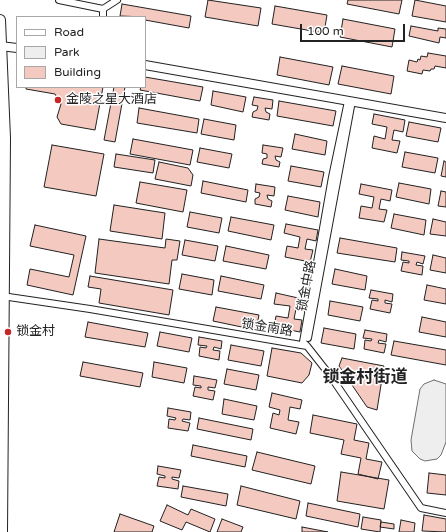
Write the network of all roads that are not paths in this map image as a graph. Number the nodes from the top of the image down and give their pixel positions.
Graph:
1 (59, 0) edge
2 (117, 0) edge
3 (103, 9) junction
4 (103, 16) edge
5 (0, 20) edge
6 (1, 46) edge
7 (16, 48) edge
8 (146, 65) edge
9 (350, 101) junction
10 (446, 118) edge
11 (2, 296) edge
12 (307, 346) junction
13 (446, 513) edge
14 (2, 532) edge

1 - 3 street
2 - 3 street
3 - 4 street
5 - 6 main road
6 - 7 street
6 - 11 main road
8 - 9 street
9 - 10 street
9 - 12 street, 锁金中路
11 - 12 street, 锁金南路
11 - 14 main road
12 - 13 street, 锁金南路

